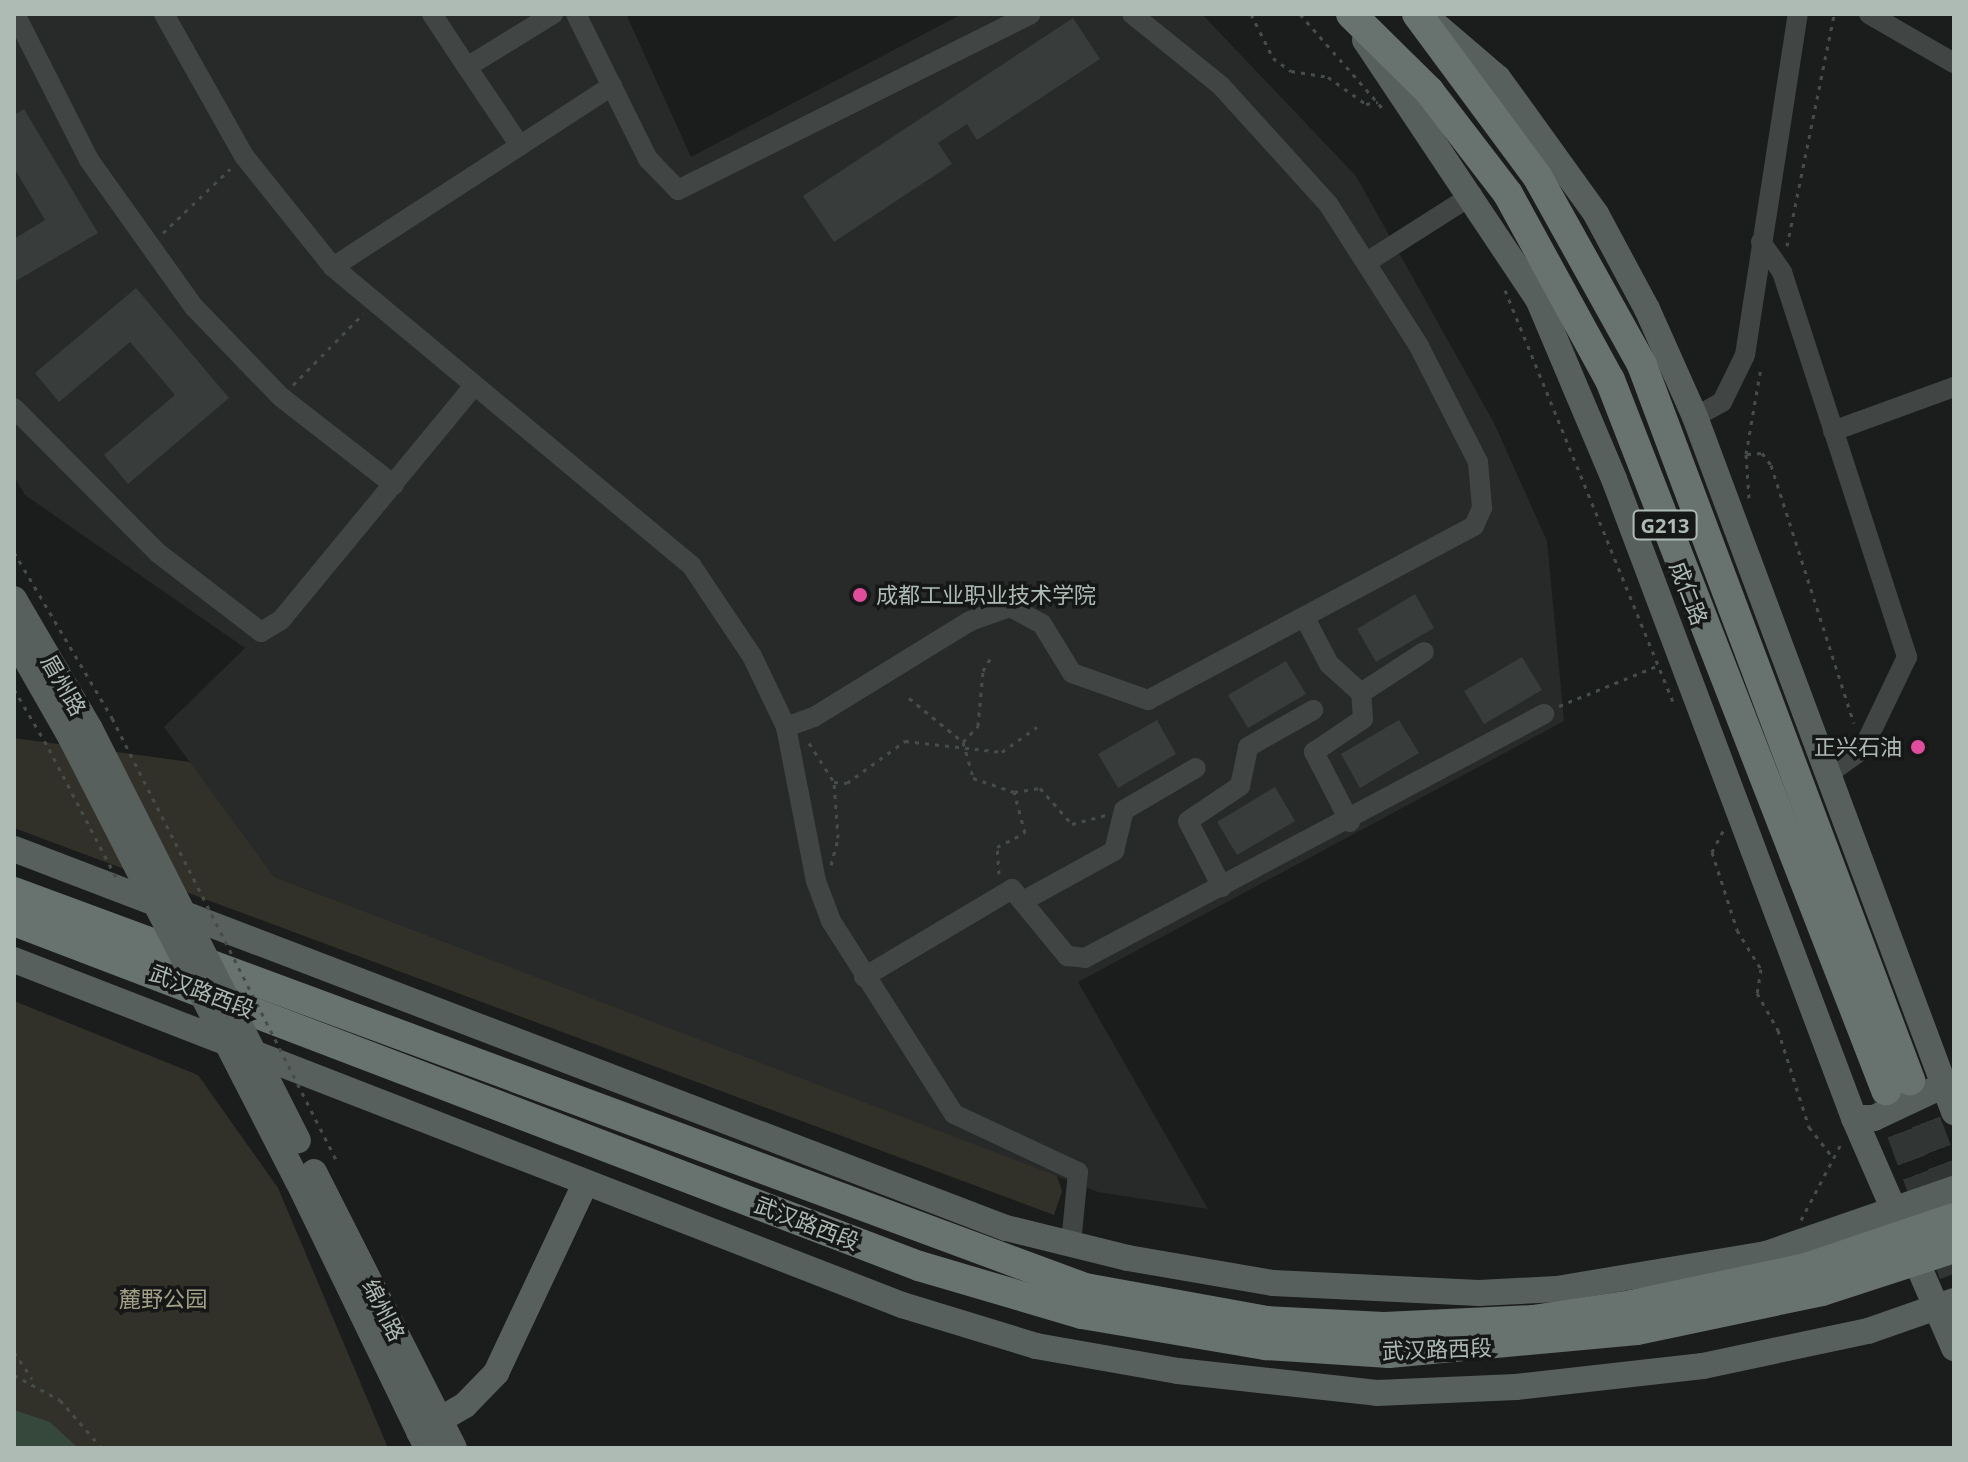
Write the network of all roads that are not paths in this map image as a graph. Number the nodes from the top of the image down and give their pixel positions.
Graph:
1 (15, 14) edge
2 (164, 14) edge
3 (432, 14) edge
4 (553, 14) edge
5 (576, 14) edge
6 (1031, 14) edge
7 (1132, 14) edge
8 (1349, 14) edge
9 (1417, 14) edge
10 (1424, 14) edge
11 (1798, 14) edge
12 (1869, 14) edge
13 (1954, 63) edge
14 (467, 67) junction
15 (612, 86) junction
16 (520, 146) junction
17 (1472, 195) junction
18 (1761, 242) junction
19 (1367, 262) junction
20 (333, 267) junction
21 (474, 386) junction
22 (1954, 387) edge
23 (14, 408) edge
24 (1695, 417) junction
25 (1833, 431) junction
26 (394, 485) junction
27 (14, 599) edge
28 (1306, 620) junction
29 (14, 638) edge
30 (1424, 652) dead end
31 (1361, 693) junction
32 (1313, 710) dead end
33 (1544, 714) road end
34 (786, 727) junction
35 (81, 734) junction
36 (1196, 768) dead end
37 (1827, 775) junction
38 (1350, 822) junction
39 (14, 849) edge
40 (1222, 887) junction
41 (14, 892) edge
42 (1025, 900) junction
43 (14, 921) edge
44 (14, 960) edge
45 (864, 977) junction
46 (1944, 1085) junction
47 (1954, 1112) edge
48 (1845, 1123) junction
49 (584, 1186) junction
50 (1954, 1189) edge
51 (1895, 1212) junction
52 (1954, 1218) edge
53 (1071, 1244) junction
54 (1954, 1248) edge
55 (1944, 1306) edge
56 (1634, 1318) junction
57 (1954, 1348) edge
58 (429, 1433) edge
59 (454, 1448) edge

1 - 26 street
2 - 20 street
3 - 14 street
4 - 14 street
5 - 15 street
6 - 15 street
7 - 19 street
8 - 9 highway, 成仁路 / G213
8 - 17 main road
10 - 24 main road
11 - 18 street
12 - 13 street
14 - 16 street
15 - 16 street
16 - 20 street
17 - 19 street
17 - 48 main road
18 - 24 street
18 - 25 street
19 - 28 street
20 - 21 street
21 - 26 street
21 - 34 street
22 - 25 street
23 - 26 street
24 - 37 main road
25 - 37 street
27 - 35 main road, 眉州路
28 - 31 street
28 - 34 street
29 - 35 main road
30 - 31 street
31 - 38 street
32 - 40 street
33 - 38 street
34 - 45 street
35 - 58 main road, 绵州路, bridge
36 - 42 street
37 - 46 main road
38 - 40 street
39 - 53 main road
40 - 42 street
41 - 56 highway, 武汉路西段
42 - 45 street
43 - 56 highway, 武汉路西段
44 - 49 main road
45 - 53 street
46 - 47 main road
46 - 48 main road
48 - 51 main road
49 - 55 main road
49 - 58 main road
50 - 51 main road
51 - 53 main road
51 - 55 main road
52 - 56 highway, bridge
54 - 56 highway, bridge
55 - 57 main road
58 - 59 main road, 绵州路

